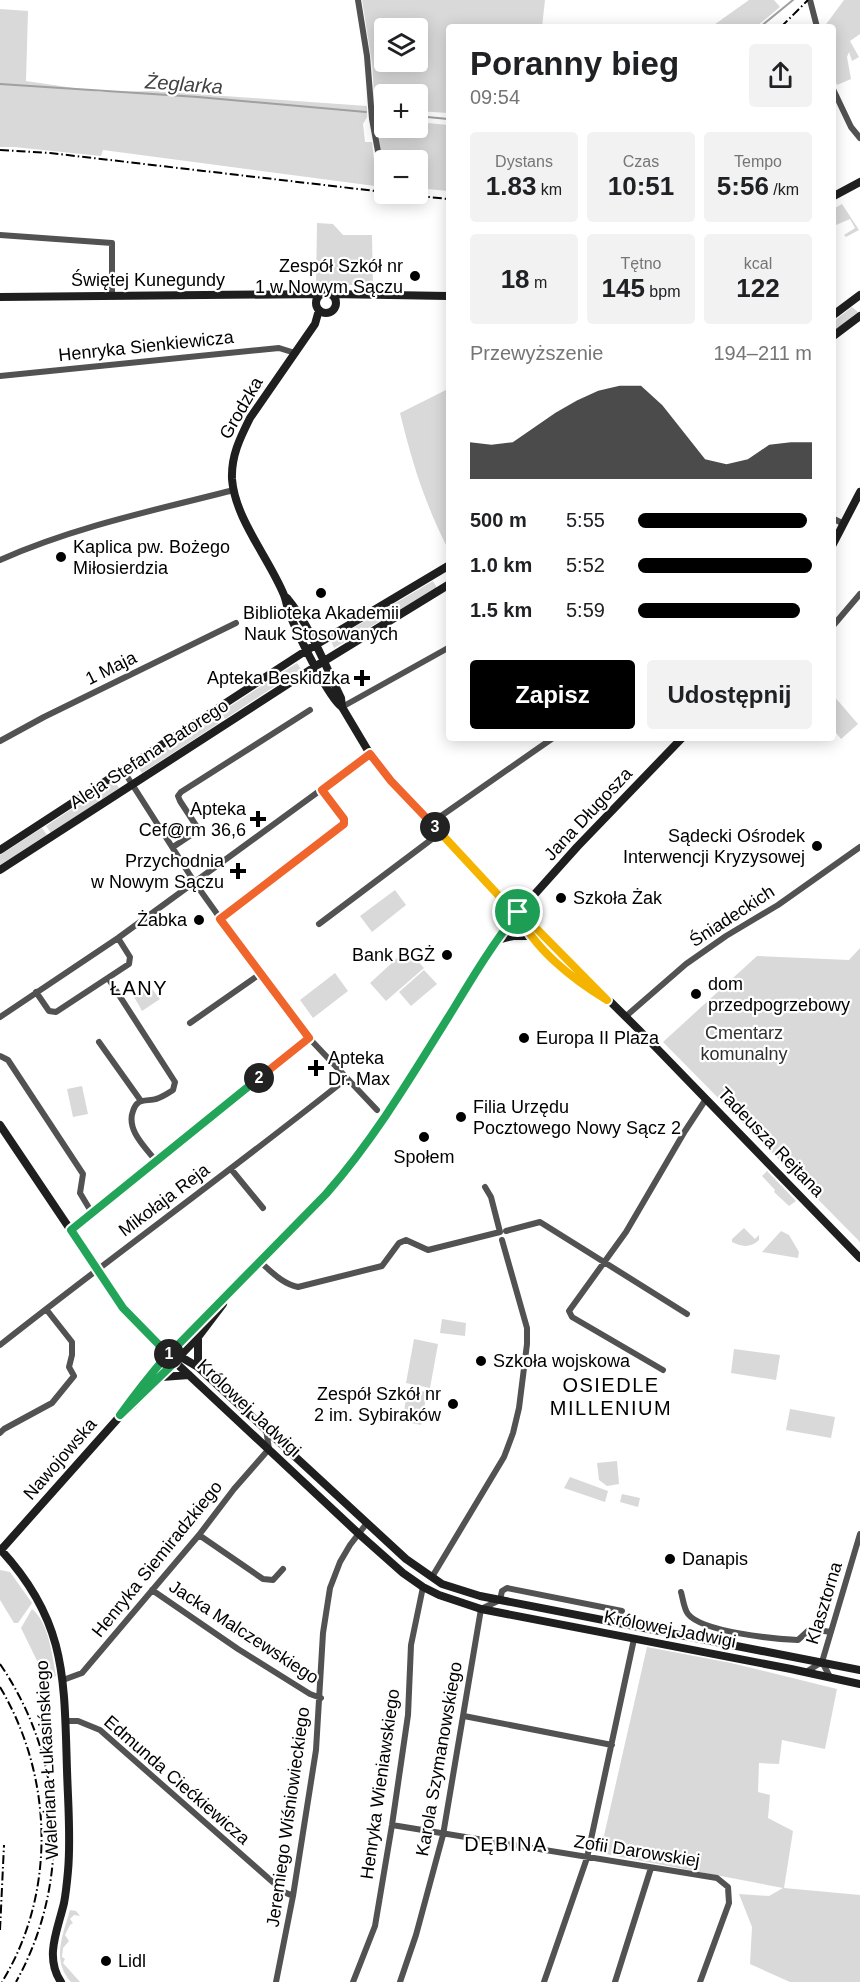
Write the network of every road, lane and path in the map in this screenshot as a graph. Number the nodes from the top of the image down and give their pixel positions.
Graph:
1 (358, 0) edge
2 (810, 0) edge
3 (816, 24) edge
4 (836, 95) edge
5 (860, 138) edge
6 (378, 150) edge
7 (860, 182) edge
8 (836, 195) edge
9 (0, 235) edge
10 (327, 294) junction
11 (296, 295) junction
12 (860, 295) edge
13 (112, 296) junction
14 (446, 296) edge
15 (0, 297) edge
16 (318, 307) junction
17 (329, 313) junction
18 (836, 313) edge
19 (860, 316) edge
20 (836, 334) edge
21 (304, 341) junction
22 (295, 353) junction
23 (0, 376) edge
24 (234, 490) junction
25 (860, 492) edge
26 (836, 520) edge
27 (844, 524) junction
28 (836, 539) edge
29 (0, 560) edge
30 (446, 567) edge
31 (446, 586) edge
32 (860, 594) edge
33 (285, 596) junction
34 (836, 622) edge
35 (236, 623) dead end
36 (315, 645) junction
37 (446, 649) edge
38 (307, 650) junction
39 (319, 663) junction
40 (342, 707) junction
41 (310, 710) dead end
42 (0, 741) edge
43 (549, 741) edge
44 (679, 741) edge
45 (370, 754) junction
46 (123, 770) junction
47 (133, 784) junction
48 (322, 790) junction
49 (431, 823) junction
50 (440, 833) junction
51 (860, 847) edge
52 (173, 848) junction
53 (0, 850) edge
54 (0, 870) edge
55 (195, 883) junction
56 (518, 912) junction
57 (220, 919) junction
58 (319, 924) dead end
59 (531, 936) junction
60 (118, 938) junction
61 (496, 940) junction
62 (260, 974) junction
63 (108, 978) junction
64 (36, 992) junction
65 (607, 1000) junction
66 (0, 1017) edge
67 (625, 1017) junction
68 (190, 1023) dead end
69 (309, 1038) junction
70 (99, 1042) dead end
71 (0, 1056) edge
72 (346, 1079) junction
73 (706, 1099) junction
74 (141, 1101) junction
75 (377, 1110) dead end
76 (0, 1125) edge
77 (156, 1161) junction
78 (231, 1169) junction
79 (485, 1187) dead end
80 (262, 1208) dead end
81 (92, 1213) junction
82 (71, 1230) junction
83 (506, 1231) dead end
84 (502, 1239) dead end
85 (860, 1258) edge
86 (259, 1261) junction
87 (605, 1262) junction
88 (96, 1269) junction
89 (232, 1291) junction
90 (46, 1309) junction
91 (687, 1314) dead end
92 (198, 1337) junction
93 (0, 1345) edge
94 (168, 1354) junction
95 (178, 1359) junction
96 (198, 1367) junction
97 (663, 1370) dead end
98 (189, 1375) junction
99 (161, 1377) junction
100 (120, 1415) junction
101 (266, 1429) junction
102 (0, 1434) edge
103 (269, 1449) junction
104 (295, 1456) junction
105 (367, 1523) junction
106 (359, 1534) junction
107 (860, 1534) edge
108 (200, 1535) junction
109 (0, 1550) edge
110 (283, 1569) dead end
111 (432, 1577) junction
112 (423, 1587) junction
113 (152, 1590) junction
114 (681, 1592) dead end
115 (500, 1600) junction
116 (481, 1609) junction
117 (622, 1611) dead end
118 (505, 1614) junction
119 (831, 1632) junction
120 (634, 1639) junction
121 (822, 1662) junction
122 (860, 1670) edge
123 (806, 1672) junction
124 (830, 1677) junction
125 (63, 1680) junction
126 (860, 1684) edge
127 (321, 1698) junction
128 (464, 1716) junction
129 (65, 1721) junction
130 (612, 1745) junction
131 (392, 1825) junction
132 (443, 1834) junction
133 (587, 1858) junction
134 (651, 1868) junction
135 (293, 1896) junction
136 (279, 1981) edge
137 (61, 1982) edge
138 (353, 1982) edge
139 (400, 1982) edge
140 (544, 1982) edge
141 (615, 1982) edge
142 (700, 1982) edge

1 - 6 street
2 - 3 street
4 - 5 street
7 - 8 street
9 - 13 street
10 - 11 street, Świętej Kunegundy
10 - 14 street, Świętej Kunegundy
10 - 16 street
10 - 17 street
11 - 13 street, Świętej Kunegundy
11 - 16 street, Świętej Kunegundy
12 - 18 street
13 - 15 street, Świętej Kunegundy
16 - 17 street
16 - 21 street, Grodzka
17 - 21 street, Grodzka
19 - 20 street
21 - 22 street, Grodzka
22 - 23 street, Henryka Sienkiewicza
22 - 24 street, Grodzka
24 - 29 street
24 - 33 street, Grodzka
25 - 27 street
26 - 27 street
27 - 28 street
30 - 36 street, Aleja Stefana Batorego
31 - 39 street, Aleja Stefana Batorego
32 - 34 street
33 - 36 street, Grodzka
33 - 38 street, Grodzka
35 - 42 street, 1 Maja
36 - 38 street, Aleja Stefana Batorego
36 - 39 street, Grodzka
37 - 40 street
38 - 39 street, Grodzka
38 - 46 street, Aleja Stefana Batorego
39 - 40 street, Grodzka
39 - 47 street, Aleja Stefana Batorego
40 - 45 street, Grodzka
41 - 52 street
43 - 49 street
44 - 56 street, Jana Długosza
45 - 48 street
45 - 49 street, Grodzka
46 - 47 street
46 - 53 street, Aleja Stefana Batorego
47 - 52 street
47 - 54 street, Aleja Stefana Batorego
48 - 55 street
48 - 57 street
49 - 50 street, Grodzka
50 - 56 street, Grodzka
50 - 58 street
51 - 67 street, Śniadeckich
52 - 55 street
55 - 57 street
55 - 60 street
56 - 59 street, Tadeusza Rejtana
56 - 61 street, Nawojowska
56 - 65 street, Tadeusza Rejtana
57 - 62 street
59 - 61 street
59 - 65 street, Tadeusza Rejtana
60 - 63 street
60 - 64 street
61 - 86 street, Nawojowska
62 - 68 street
62 - 69 street
63 - 64 street
63 - 74 street
64 - 66 street
65 - 67 street, Tadeusza Rejtana
67 - 73 street, Tadeusza Rejtana
69 - 72 street
69 - 77 street
70 - 74 street
71 - 81 street
72 - 75 street
72 - 78 street, Mikołaja Reja
73 - 85 street, Tadeusza Rejtana
73 - 87 street
74 - 77 street
76 - 82 street, Królowej Jadwigi
77 - 81 street
78 - 80 street
78 - 88 street, Mikołaja Reja
79 - 86 street
81 - 82 street
82 - 88 street, Królowej Jadwigi
83 - 87 street
84 - 111 street
86 - 89 street, Nawojowska
87 - 91 street
87 - 97 street
88 - 90 street, Mikołaja Reja
88 - 94 street, Królowej Jadwigi
89 - 92 street, Nawojowska
89 - 94 street, Nawojowska
90 - 93 street, Mikołaja Reja
90 - 102 street
92 - 95 street, Nawojowska
92 - 96 street
94 - 95 street, Królowej Jadwigi
94 - 100 street, Nawojowska
95 - 96 street, Królowej Jadwigi
95 - 98 street, Królowej Jadwigi
95 - 99 street, Nawojowska
96 - 101 street, Królowej Jadwigi
98 - 99 street
98 - 103 street, Królowej Jadwigi
99 - 100 street, Nawojowska
100 - 109 street, Nawojowska
101 - 103 street
101 - 104 street, Królowej Jadwigi
103 - 104 street
103 - 106 street, Królowej Jadwigi
103 - 108 street, Henryka Siemiradzkiego
104 - 105 street, Królowej Jadwigi
105 - 106 street, Jeremiego Wiśniowieckiego
105 - 111 street, Królowej Jadwigi
106 - 112 street, Królowej Jadwigi
106 - 127 street, Jeremiego Wiśniowieckiego
107 - 119 street, Klasztorna
108 - 110 street
108 - 113 street, Henryka Siemiradzkiego
109 - 125 street, Waleriana Łukasińskiego
111 - 115 street, Królowej Jadwigi
112 - 116 street, Królowej Jadwigi
112 - 131 street, Henryka Wieniawskiego
113 - 125 street, Henryka Siemiradzkiego
113 - 127 street, Jacka Malczewskiego
114 - 119 street
115 - 116 street
115 - 117 street
115 - 118 street
115 - 121 street, Królowej Jadwigi
116 - 118 street, Królowej Jadwigi
116 - 128 street, Karola Szymanowskiego
118 - 120 street, Królowej Jadwigi
119 - 121 street, Klasztorna
120 - 123 street, Królowej Jadwigi
120 - 130 street
121 - 122 street, Królowej Jadwigi
121 - 123 street, Klasztorna
121 - 124 street
123 - 124 street, Królowej Jadwigi
124 - 126 street, Królowej Jadwigi
125 - 129 street, Waleriana Łukasińskiego
127 - 135 street, Jeremiego Wiśniowieckiego
128 - 130 street
128 - 132 street, Karola Szymanowskiego
129 - 135 street, Edmunda Ciećkiewicza
129 - 137 street, Waleriana Łukasińskiego
130 - 133 street
131 - 132 street, Zofii Darowskiej
131 - 138 street, Henryka Wieniawskiego
132 - 133 street, Zofii Darowskiej
132 - 139 street, Karola Szymanowskiego
133 - 134 street, Zofii Darowskiej
133 - 140 street
134 - 141 street
134 - 142 street, Zofii Darowskiej
135 - 136 street, Jeremiego Wiśniowieckiego

